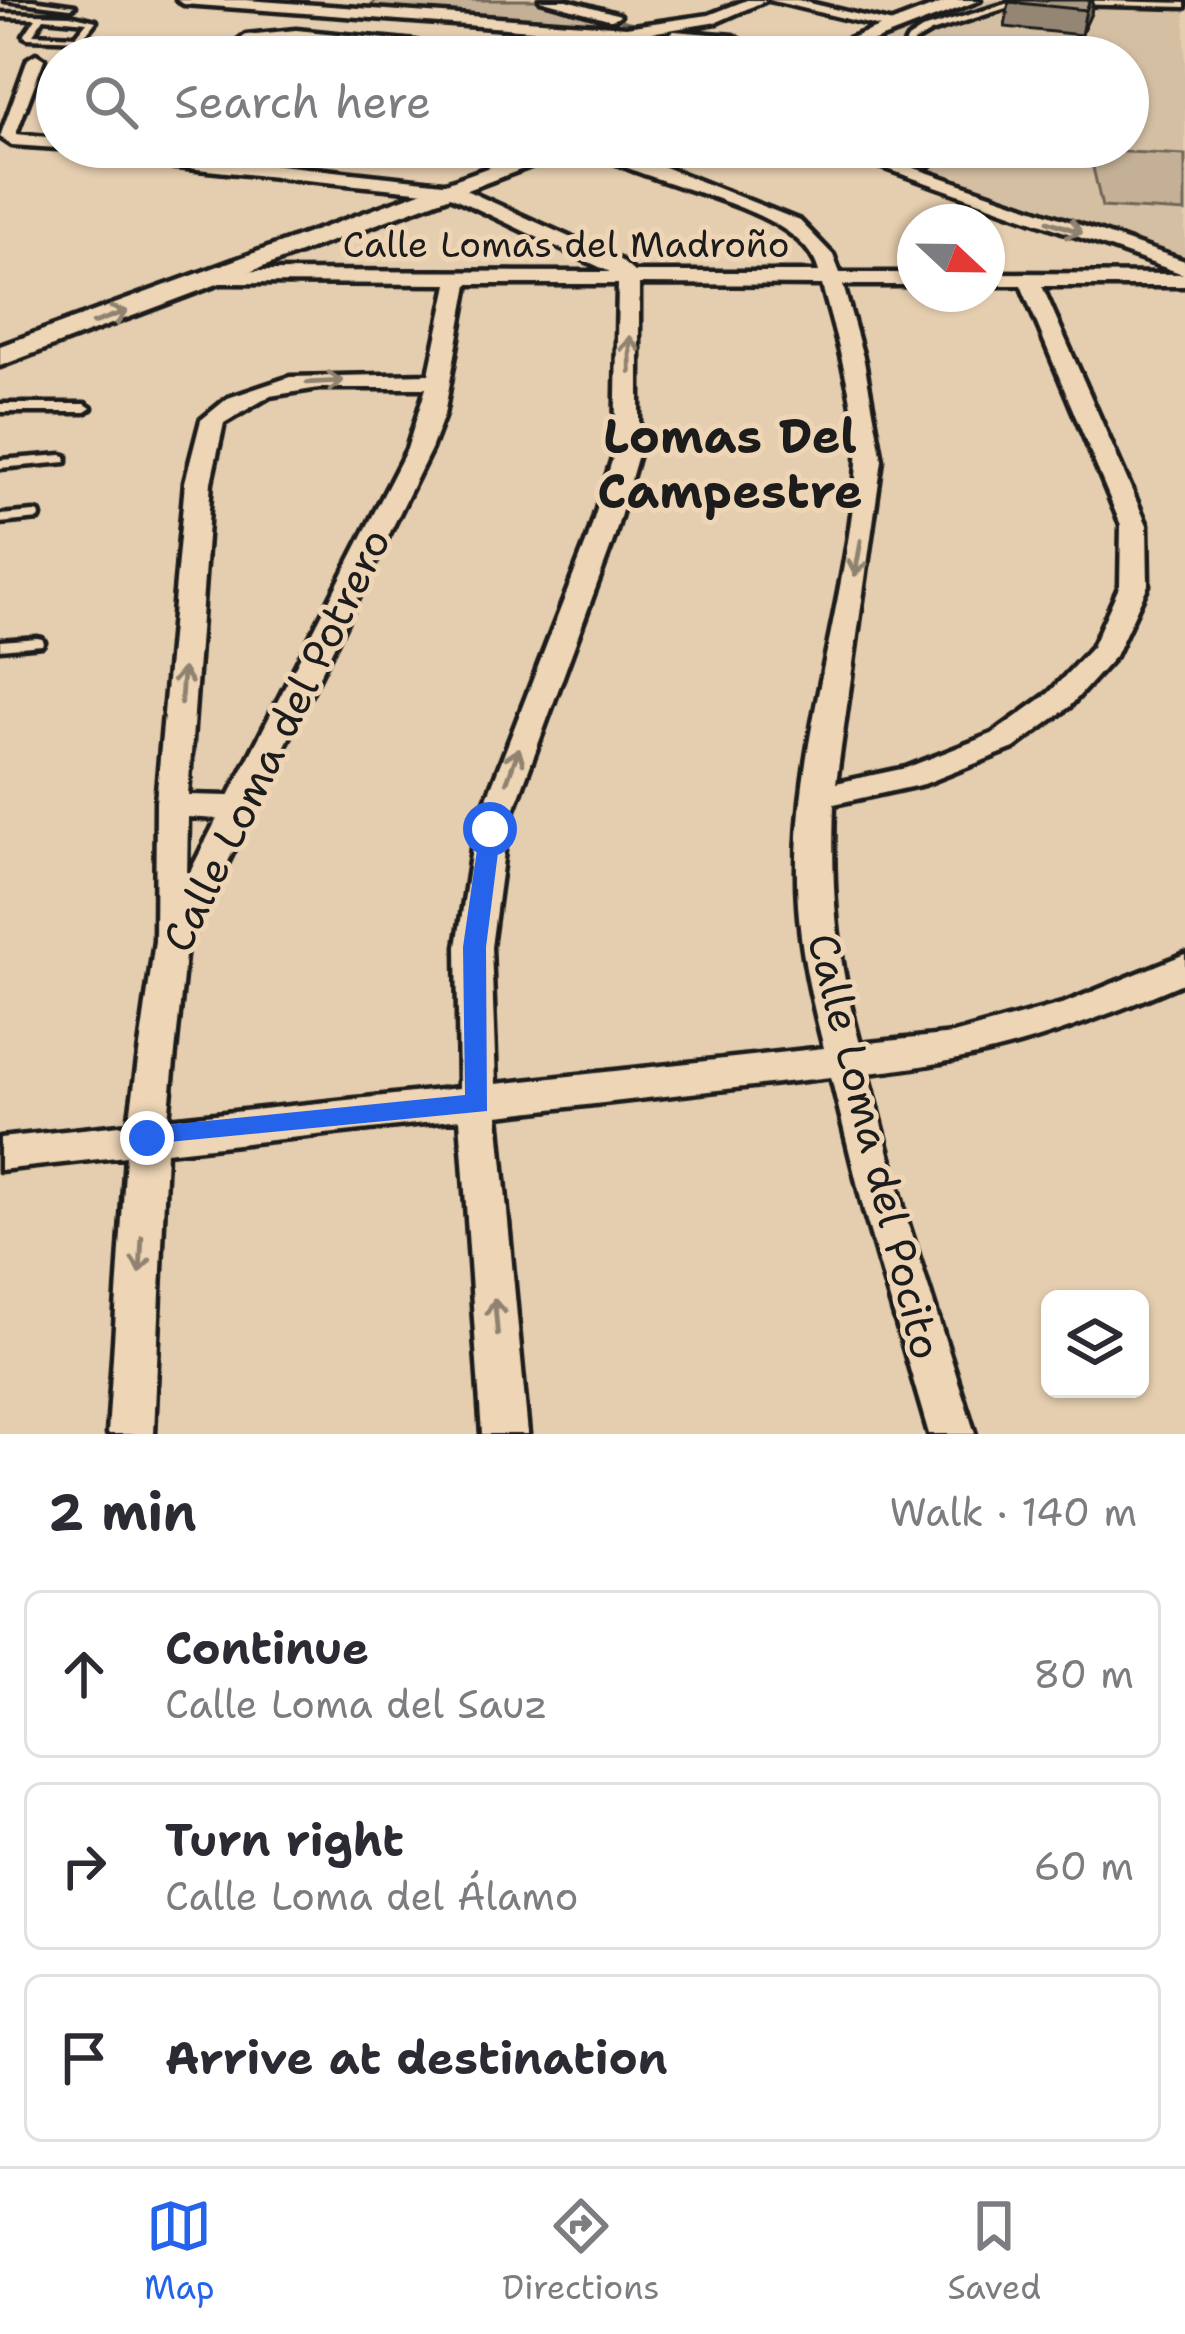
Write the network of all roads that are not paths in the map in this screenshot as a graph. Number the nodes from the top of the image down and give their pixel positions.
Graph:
1 (9, 0) edge
2 (184, 0) edge
3 (547, 0) edge
4 (760, 0) edge
5 (776, 0) edge
6 (970, 0) edge
7 (223, 1) edge
8 (1036, 1) edge
9 (31, 2) edge
10 (1057, 2) edge
11 (353, 5) edge
12 (1185, 5) edge
13 (70, 6) dead end
14 (0, 15) edge
15 (22, 16) junction
16 (41, 17) junction
17 (664, 26) junction
18 (897, 26) junction
19 (626, 32) junction
20 (36, 36) edge
21 (80, 36) edge
22 (674, 36) edge
23 (870, 36) edge
24 (919, 36) edge
25 (36, 65) edge
26 (36, 142) edge
27 (269, 168) edge
28 (312, 168) edge
29 (511, 168) edge
30 (650, 168) edge
31 (896, 168) edge
32 (307, 173) junction
33 (452, 190) junction
34 (1185, 268) edge
35 (460, 274) junction
36 (217, 277) junction
37 (629, 278) junction
38 (831, 278) junction
39 (897, 279) edge
40 (1005, 279) edge
41 (1028, 279) junction
42 (1185, 280) edge
43 (0, 357) edge
44 (435, 381) junction
45 (0, 407) edge
46 (85, 408) dead end
47 (62, 459) dead end
48 (0, 464) edge
49 (34, 516) dead end
50 (0, 519) edge
51 (37, 642) dead end
52 (0, 645) edge
53 (818, 796) junction
54 (172, 802) junction
55 (236, 806) junction
56 (169, 947) junction
57 (1185, 967) edge
58 (845, 1062) junction
59 (478, 1104) junction
60 (147, 1138) junction
61 (0, 1154) edge
62 (131, 1434) edge
63 (506, 1434) edge
64 (952, 1434) edge

1 - 9 lane
2 - 7 street
3 - 17 street
4 - 17 street
5 - 18 street
6 - 18 street
7 - 11 street
8 - 24 lane
9 - 13 lane
9 - 15 lane
10 - 12 lane
11 - 19 street
14 - 15 lane
15 - 16 lane
16 - 20 lane
16 - 21 lane
17 - 19 street
18 - 23 street
19 - 22 street
25 - 26 street
27 - 32 street
28 - 32 street
29 - 33 street
30 - 38 street, Calle Loma del Pocito
31 -> 34 street
32 - 33 street
33 - 36 street
33 - 37 street
35 - 36 street, Calle Lomas del Madroño
35 - 37 street, Calle Lomas del Madroño
35 - 44 street, Calle Loma del Potrero
43 -> 36 street
37 - 38 street, Calle Lomas del Madroño
59 -> 37 street
38 - 39 street, Calle Lomas del Madroño
38 -> 53 street, Calle Loma del Pocito
40 - 41 street
41 - 42 street
41 - 53 street
54 -> 44 street
44 - 55 street, Calle Loma del Potrero
45 - 46 lane
47 - 48 lane
49 - 50 lane
51 - 52 lane
53 - 58 street, Calle Loma del Pocito
54 - 55 street
54 - 56 street
55 - 56 street, Calle Loma del Potrero
56 - 60 street, Calle Loma del Potrero
57 - 58 street
58 - 59 street
58 - 64 street, Calle Loma del Pocito
59 - 60 street
63 -> 59 street
60 - 61 street
60 -> 62 street, Calle Loma del Potrero

